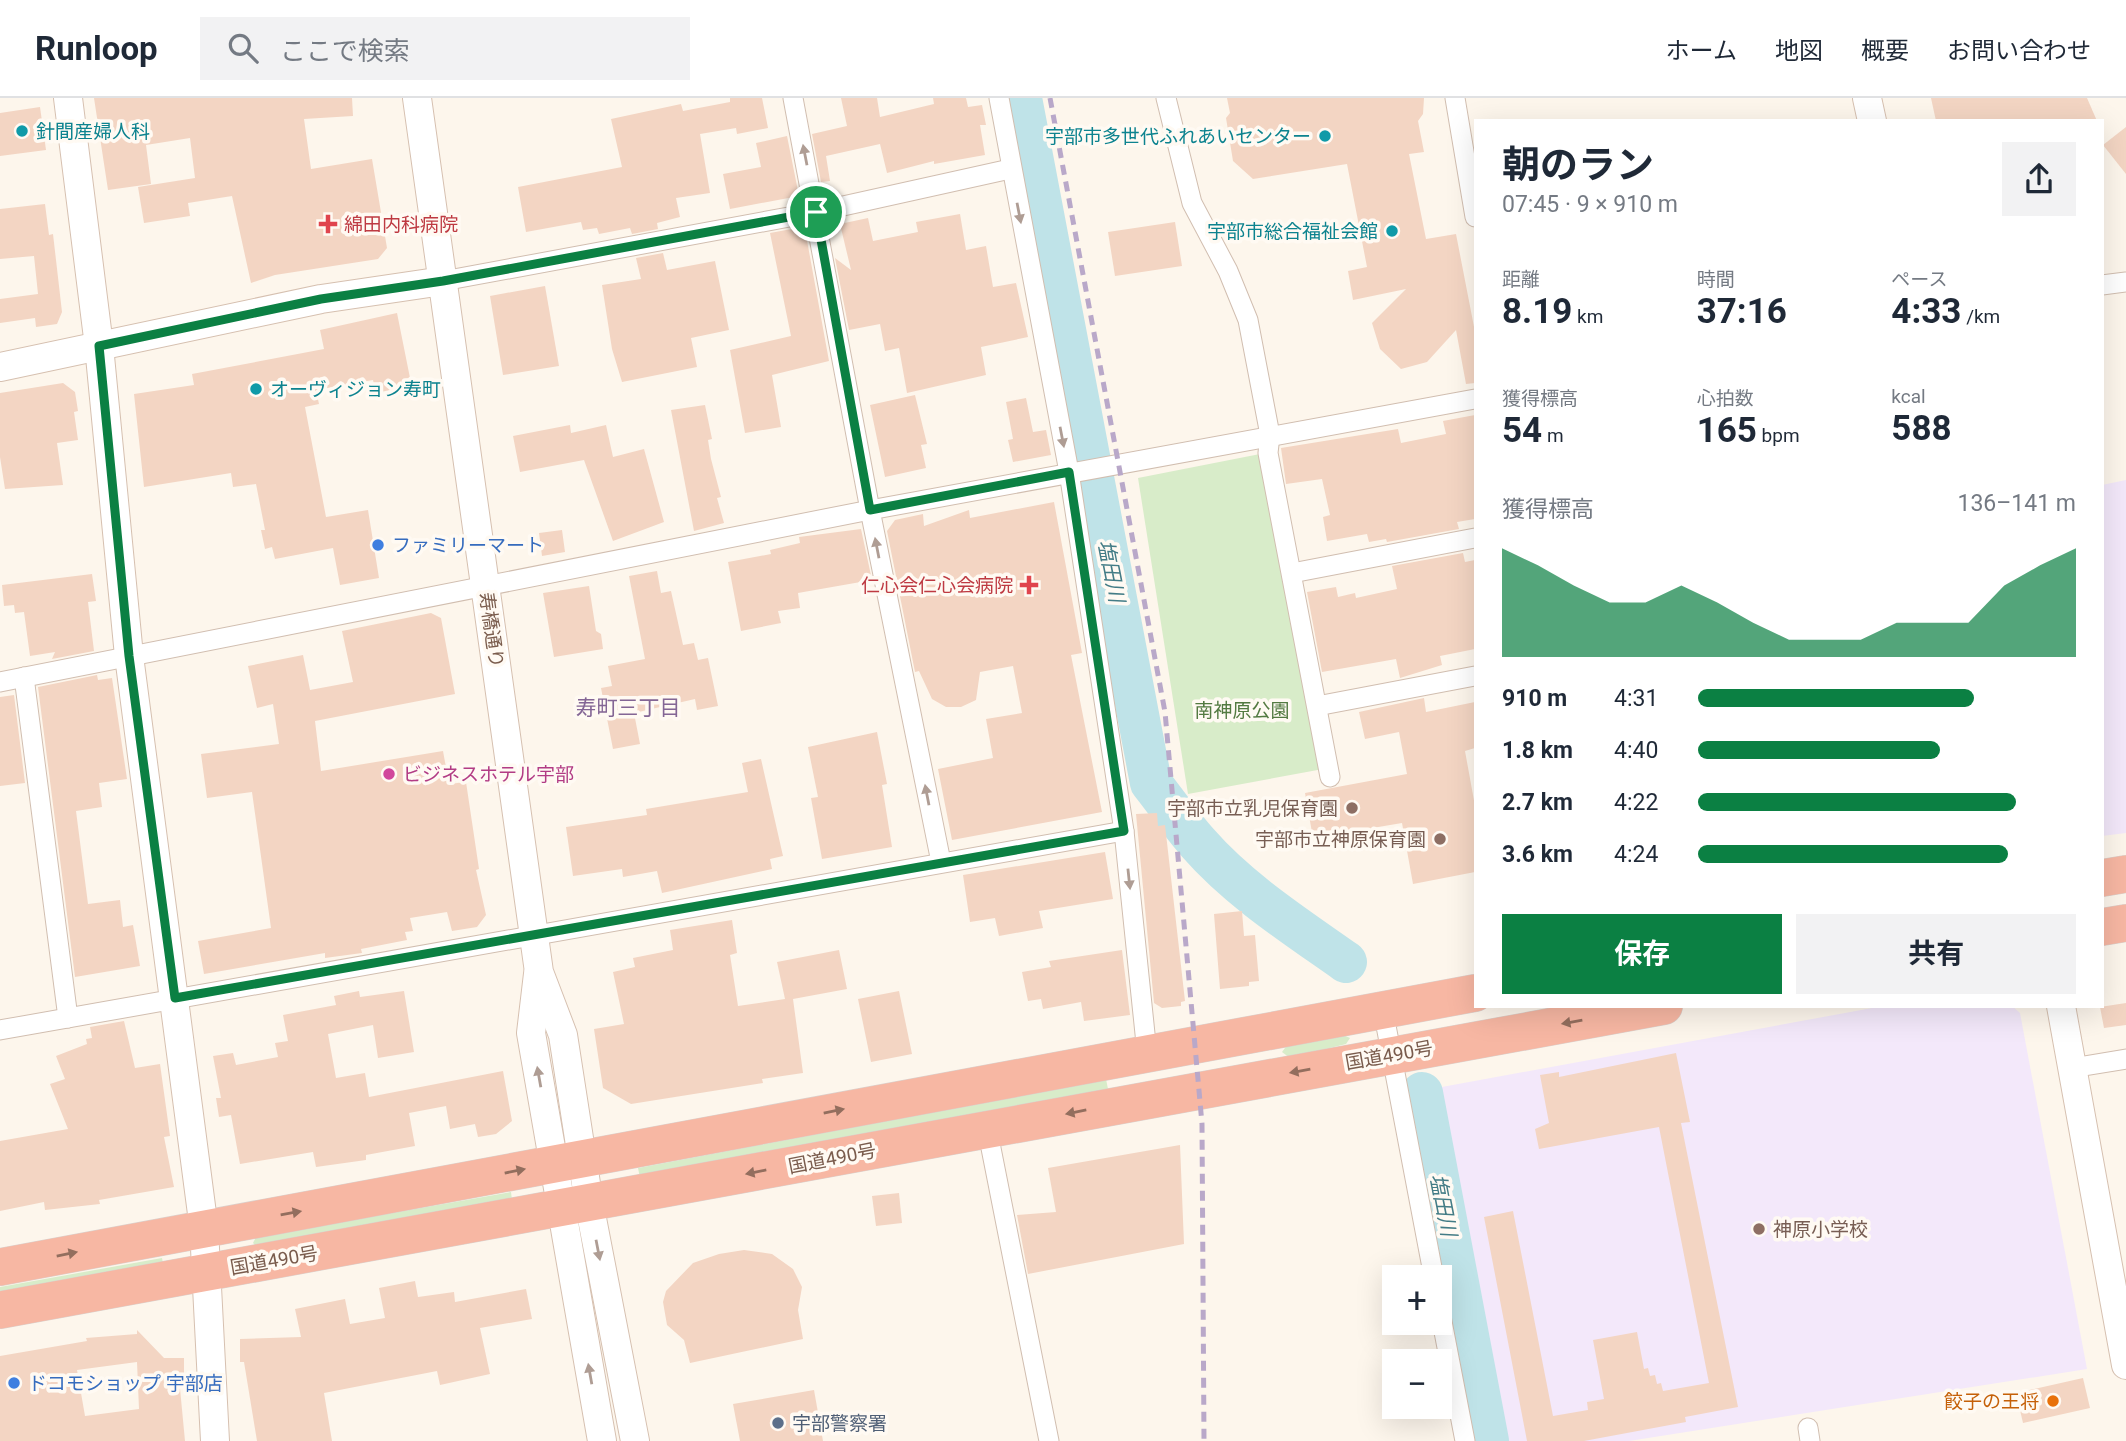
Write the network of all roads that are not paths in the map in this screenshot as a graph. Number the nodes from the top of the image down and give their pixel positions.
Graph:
1 (68, 98) edge
2 (417, 98) edge
3 (793, 98) edge
4 (999, 98) edge
5 (1166, 98) edge
6 (1455, 98) edge
7 (1867, 98) edge
8 (1872, 119) edge
9 (1010, 169) junction
10 (1474, 211) edge
11 (816, 212) junction
12 (443, 281) junction
13 (2126, 282) edge
14 (2104, 285) edge
15 (99, 346) junction
16 (0, 367) edge
17 (1474, 399) edge
18 (1270, 435) junction
19 (1075, 471) junction
20 (870, 510) junction
21 (1474, 538) edge
22 (1292, 573) junction
23 (486, 585) junction
24 (129, 656) junction
25 (1474, 676) edge
26 (1, 677) edge
27 (24, 677) junction
28 (1317, 706) junction
29 (1330, 777) dead end
30 (1124, 831) junction
31 (940, 862) junction
32 (2126, 874) edge
33 (2104, 878) edge
34 (2126, 923) edge
35 (2104, 927) edge
36 (533, 935) junction
37 (1474, 993) edge
38 (175, 998) junction
39 (1653, 1008) edge
40 (2061, 1008) edge
41 (1382, 1010) junction
42 (68, 1018) junction
43 (0, 1030) edge
44 (1147, 1053) junction
45 (1389, 1055) junction
46 (2126, 1059) edge
47 (2072, 1068) junction
48 (987, 1128) junction
49 (568, 1162) junction
50 (575, 1206) junction
51 (204, 1229) junction
52 (1431, 1265) edge
53 (0, 1266) edge
54 (207, 1272) junction
55 (0, 1310) edge
56 (1445, 1335) edge
57 (2123, 1336) edge
58 (2126, 1365) edge
59 (215, 1441) edge
60 (602, 1441) edge
61 (635, 1441) edge
62 (1049, 1441) edge
63 (1465, 1441) edge

1 - 15 street
2 - 12 street, 寿橋通り
11 -> 3 street
4 - 9 street
5 - 18 street
6 - 10 street
7 - 8 street
9 - 11 street
9 -> 19 street
11 - 12 street
11 - 20 street
12 - 15 street
12 - 23 street, 寿橋通り
13 - 14 street
15 - 16 street
15 - 24 street
17 - 18 street
18 - 19 street
18 - 22 street
19 - 20 street
19 - 30 street
20 - 23 street
31 -> 20 street
21 - 22 street
22 - 28 street
23 - 24 street
23 - 36 street, 寿橋通り
24 - 27 street
24 - 38 street
25 - 28 street
26 - 27 street
27 - 42 street
28 - 29 street
30 - 31 street
30 -> 44 street
31 - 36 street
32 - 33 highway
34 - 35 highway
36 - 38 street
36 - 49 street, 寿橋通り
37 - 41 highway
38 - 42 street
38 - 51 street
39 -> 45 highway, 国道490号
40 - 47 street
41 - 44 highway
41 - 45 street
42 - 43 street
49 -> 44 highway
45 -> 48 highway, 国道490号
45 - 52 street
46 - 47 street
47 - 57 street
48 -> 50 highway, 国道490号
48 - 62 street
49 - 50 street, 寿橋通り
51 -> 49 highway
50 - 54 highway, 国道490号
60 -> 50 street
50 -> 61 street
53 -> 51 highway
51 - 54 street
54 - 55 highway, 国道490号
54 - 59 street
56 - 63 street
57 - 58 street

